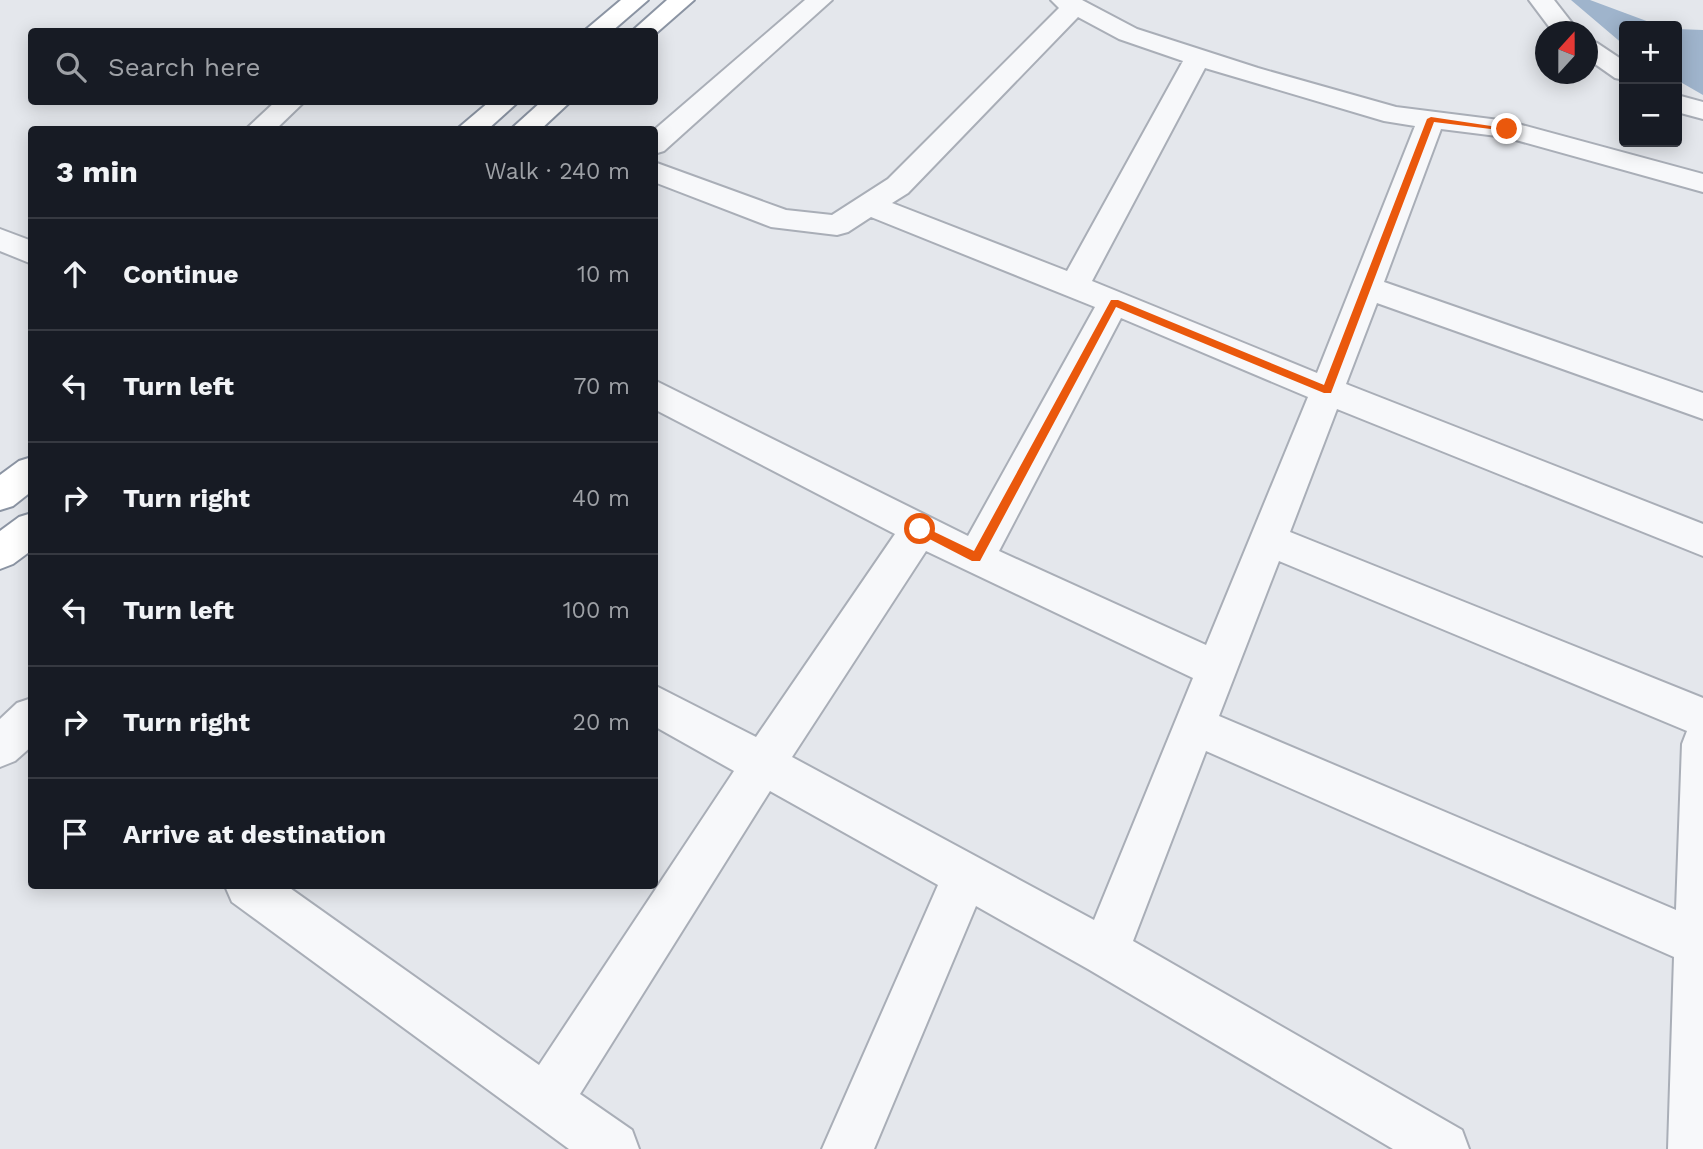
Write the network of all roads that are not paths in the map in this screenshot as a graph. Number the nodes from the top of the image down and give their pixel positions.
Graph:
1 (636, 0) edge
2 (682, 0) edge
3 (820, 0) edge
4 (1541, 0) edge
5 (1069, 3) edge
6 (1558, 21) edge
7 (600, 28) edge
8 (648, 28) edge
9 (1598, 55) edge
10 (1198, 57) junction
11 (1619, 69) edge
12 (288, 105) edge
13 (501, 105) edge
14 (553, 105) edge
15 (1682, 105) edge
16 (1703, 111) edge
17 (1431, 119) junction
18 (263, 126) edge
19 (474, 126) edge
20 (528, 126) edge
21 (658, 142) edge
22 (658, 173) edge
23 (1703, 183) edge
24 (868, 205) junction
25 (0, 239) edge
26 (28, 252) edge
27 (1074, 286) junction
28 (1367, 288) junction
29 (1114, 302) junction
30 (1327, 391) junction
31 (658, 395) edge
32 (1703, 406) edge
33 (28, 474) edge
34 (0, 495) edge
35 (920, 529) junction
36 (28, 531) edge
37 (1269, 540) junction
38 (1703, 540) edge
39 (0, 553) edge
40 (976, 558) junction
41 (1217, 670) junction
42 (658, 706) edge
43 (1703, 718) edge
44 (1195, 726) junction
45 (1703, 744) edge
46 (763, 764) junction
47 (966, 874) junction
48 (252, 889) edge
49 (1698, 943) junction
50 (1105, 951) junction
51 (1700, 995) edge
52 (545, 1100) junction
53 (612, 1149) edge
54 (848, 1149) edge
55 (1443, 1149) edge
56 (1694, 1149) edge

1 - 7 highway
2 - 8 highway
3 - 21 street
4 - 6 street
5 - 10 street
5 - 24 street
9 - 11 street
10 - 17 street
10 - 27 street
12 - 18 street
13 - 19 highway
14 - 20 highway
15 - 16 street
17 - 23 street
17 - 28 street
22 - 24 street
24 - 27 street
25 - 26 street
27 - 29 street
28 - 30 street
28 - 32 street
29 - 30 street
29 - 40 street
30 - 37 street
30 - 38 street
31 - 35 street
33 - 34 highway
35 - 40 street
35 - 46 street
36 - 39 highway
37 - 41 street
37 - 43 street
40 - 41 street
41 - 44 street
42 - 46 street
44 - 49 street
44 - 50 street
45 - 49 street
46 - 47 street
46 - 52 street
47 - 50 street
47 - 54 street
48 - 52 street
49 - 51 street
50 - 55 street
51 - 56 street
52 - 53 street

